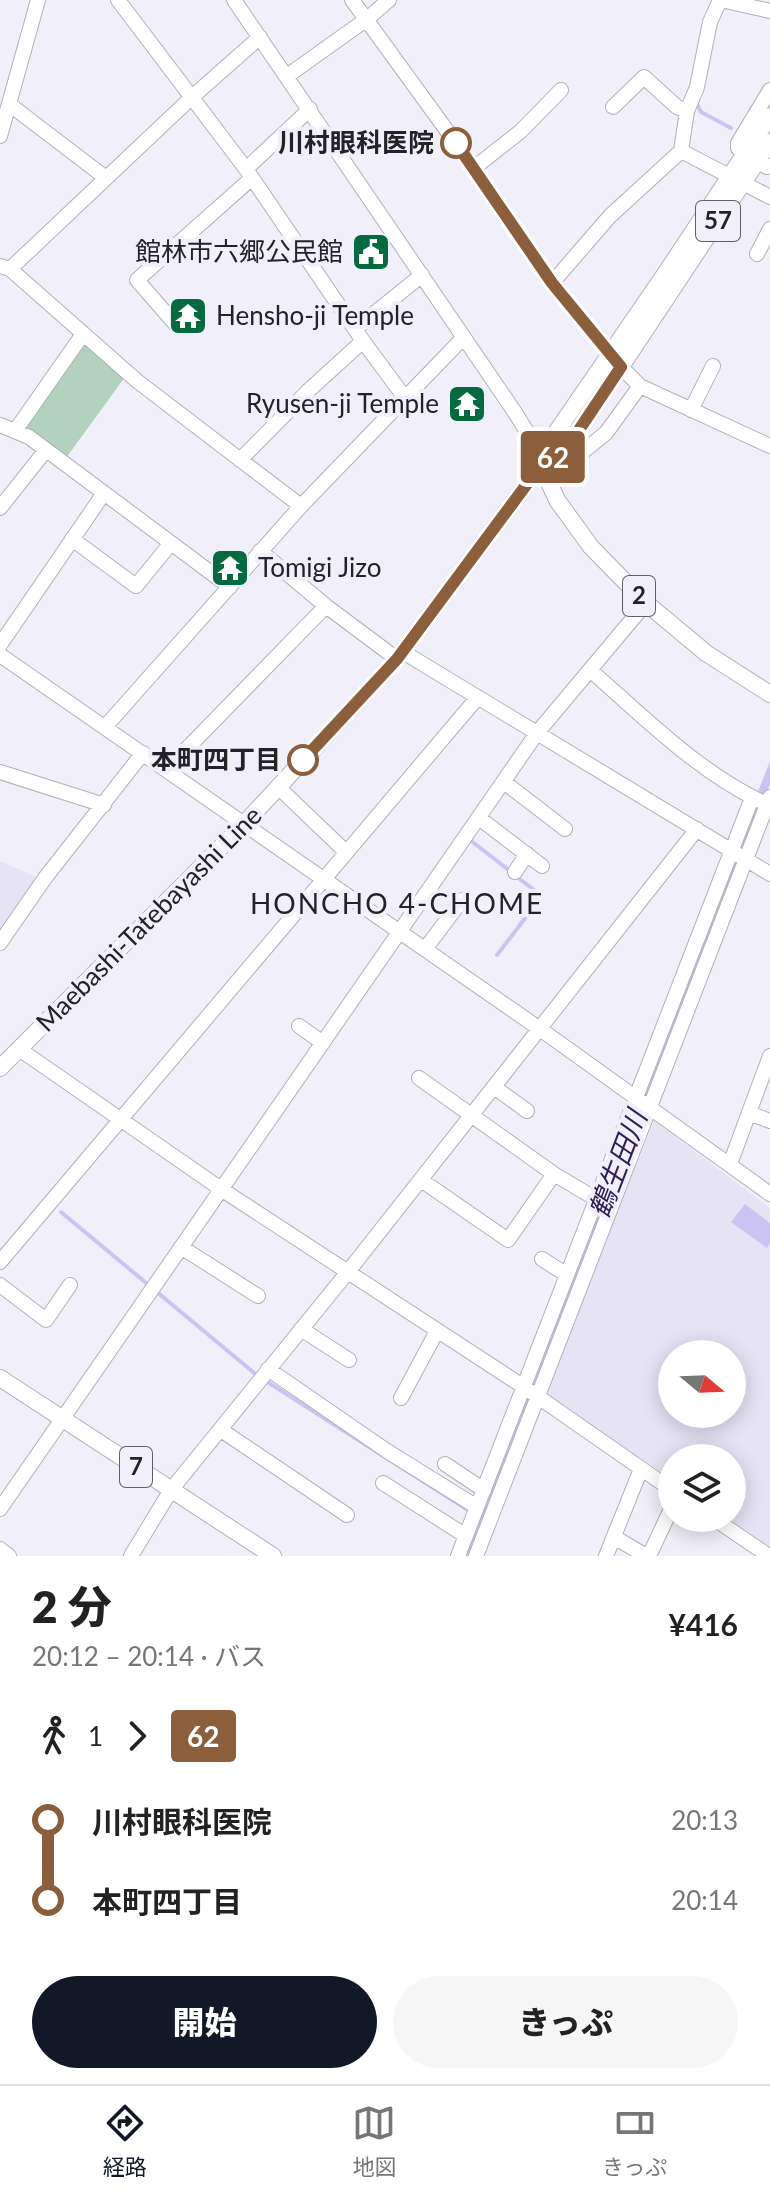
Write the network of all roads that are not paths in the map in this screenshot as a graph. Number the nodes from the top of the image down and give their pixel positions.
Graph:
1 (38, 0) edge
2 (118, 0) edge
3 (234, 0) edge
4 (352, 0) edge
5 (389, 0) edge
6 (720, 0) edge
7 (770, 11) edge
8 (367, 19) junction
9 (260, 37) junction
10 (287, 76) junction
11 (561, 90) dead end
12 (770, 90) edge
13 (191, 98) junction
14 (9, 104) junction
15 (613, 107) dead end
16 (310, 109) junction
17 (687, 111) junction
18 (770, 116) edge
19 (0, 136) edge
20 (770, 142) edge
21 (681, 151) junction
22 (757, 160) edge
23 (474, 168) junction
24 (249, 173) junction
25 (106, 178) junction
26 (736, 180) junction
27 (770, 197) edge
28 (770, 229) edge
29 (757, 254) dead end
30 (5, 267) edge
31 (422, 275) junction
32 (552, 283) junction
33 (177, 326) dead end
34 (83, 334) junction
35 (359, 335) junction
36 (464, 337) junction
37 (616, 360) junction
38 (713, 366) dead end
39 (640, 386) junction
40 (405, 398) junction
41 (691, 410) junction
42 (0, 425) edge
43 (15, 431) junction
44 (770, 446) edge
45 (567, 448) junction
46 (46, 450) junction
47 (240, 460) junction
48 (541, 465) junction
49 (104, 493) junction
50 (301, 506) junction
51 (0, 508) edge
52 (72, 539) junction
53 (171, 543) junction
54 (260, 551) junction
55 (230, 587) junction
56 (646, 603) junction
57 (326, 606) junction
58 (0, 645) edge
59 (0, 655) edge
60 (400, 655) junction
61 (590, 670) junction
62 (770, 694) edge
63 (478, 697) junction
64 (105, 727) junction
65 (537, 733) junction
66 (143, 753) junction
67 (166, 770) junction
68 (0, 772) edge
69 (504, 782) junction
70 (278, 787) junction
71 (763, 802) edge
72 (104, 805) junction
73 (479, 818) junction
74 (244, 824) junction
75 (565, 829) dead end
76 (697, 829) junction
77 (346, 852) junction
78 (527, 854) junction
79 (738, 854) junction
80 (542, 866) dead end
81 (515, 872) dead end
82 (770, 874) edge
83 (325, 880) junction
84 (462, 900) dead end
85 (401, 932) junction
86 (0, 943) edge
87 (425, 949) junction
88 (299, 1026) dead end
89 (540, 1029) junction
90 (323, 1043) junction
91 (19, 1049) junction
92 (770, 1056) edge
93 (0, 1068) edge
94 (419, 1078) dead end
95 (494, 1087) junction
96 (641, 1103) junction
97 (527, 1111) dead end
98 (749, 1113) junction
99 (471, 1117) junction
100 (122, 1121) junction
101 (770, 1121) edge
102 (730, 1164) junction
103 (554, 1174) junction
104 (421, 1180) junction
105 (221, 1189) junction
106 (770, 1194) edge
107 (596, 1199) junction
108 (181, 1247) junction
109 (542, 1259) dead end
110 (0, 1262) edge
111 (347, 1273) junction
112 (567, 1275) junction
113 (0, 1285) edge
114 (70, 1285) dead end
115 (258, 1296) dead end
116 (301, 1329) junction
117 (437, 1331) junction
118 (349, 1360) dead end
119 (268, 1369) junction
120 (0, 1378) edge
121 (531, 1392) junction
122 (401, 1398) dead end
123 (63, 1419) junction
124 (221, 1430) junction
125 (445, 1464) dead end
126 (641, 1469) junction
127 (658, 1481) edge
128 (383, 1483) dead end
129 (171, 1490) junction
130 (484, 1490) junction
131 (477, 1507) junction
132 (0, 1508) edge
133 (347, 1515) dead end
134 (660, 1532) edge
135 (734, 1532) edge
136 (466, 1536) junction
137 (614, 1537) junction
138 (0, 1549) edge
139 (9, 1556) edge
140 (131, 1556) edge
141 (273, 1556) edge
142 (458, 1556) edge
143 (476, 1556) edge
144 (606, 1556) edge
145 (648, 1556) edge
146 (769, 1556) edge

1 - 14 street
2 - 13 street
3 - 9 street
4 - 8 street
5 - 8 street
6 - 7 street
6 - 17 street
8 - 10 street
8 - 23 street
9 - 10 street
9 - 13 street
10 - 16 street
11 - 23 street
12 - 22 street
13 - 24 street
13 - 25 street
14 - 19 street
14 - 25 street
15 - 17 street
16 - 24 street
16 - 31 street
17 - 21 street
18 - 22 main road, 57
20 - 22 main road, 57
21 - 26 street
21 - 32 street
22 - 26 main road, 57
23 - 32 street
24 - 33 street
24 - 35 street
25 - 30 street
26 - 27 street
26 - 37 main road, 57
28 - 29 street
30 - 34 street
31 - 35 street
31 - 36 street
32 - 37 street
34 - 43 street
34 - 47 street
35 - 40 street
35 - 47 street
36 - 40 street
36 - 48 street
37 - 39 street
37 - 45 main road, 57
37 - 48 main road, 57
38 - 41 street
39 - 41 street
39 - 45 street
40 - 50 street
41 - 44 street
42 - 43 street
43 - 46 street
45 - 48 main road, 57
46 - 49 street
46 - 51 street
47 - 50 street
48 - 56 main road, 2
48 - 60 main road, Maebashi-Tatebayashi Line
49 - 52 street
49 - 53 street
50 - 54 street
52 - 53 street
52 - 58 street
53 - 55 street
54 - 55 street
54 - 57 street
55 - 64 street
56 - 61 street
56 - 62 main road, 2
57 - 60 street
57 - 67 street
59 - 64 street
60 - 63 street
60 - 70 main road, Maebashi-Tatebayashi Line
61 - 65 street
61 - 71 street
63 - 65 street
63 - 77 street
64 - 66 street
65 - 69 street
65 - 76 street
66 - 67 street
66 - 72 street
67 - 74 street
68 - 72 street
69 - 73 street
69 - 75 street
70 - 74 main road, Maebashi-Tatebayashi Line
70 - 77 street
71 - 79 street
72 - 86 street
73 - 78 street
73 - 85 street
74 - 83 street
74 - 91 main road, Maebashi-Tatebayashi Line
76 - 79 street
76 - 89 street
77 - 83 street
78 - 80 street
78 - 81 street
79 - 82 street
79 - 96 street
83 - 85 street
83 - 100 street
84 - 87 street
85 - 87 street
85 - 90 street
87 - 89 street
88 - 90 street
89 - 95 street
89 - 96 street
90 - 105 street
91 - 93 main road, Maebashi-Tatebayashi Line
91 - 100 street
92 - 98 street
94 - 99 street
95 - 97 street
95 - 99 street
96 - 102 street
96 - 107 street
96 - 121 street
98 - 101 street
98 - 102 street
99 - 103 street
99 - 104 street
100 - 105 street
100 - 110 street
102 - 106 street
103 - 104 street
103 - 107 street
104 - 111 street
105 - 108 street
105 - 111 street
107 - 112 street
108 - 115 street
108 - 123 street
109 - 112 street
111 - 116 street
111 - 117 street
112 - 121 street
113 - 114 street
116 - 118 street
116 - 119 street
117 - 121 street
117 - 122 street
119 - 124 street
119 - 131 street
120 - 123 main road, 7
121 - 126 street
121 - 130 street
121 - 143 street
123 - 129 main road, 7
123 - 132 street
124 - 129 street
124 - 133 street
125 - 130 street
126 - 127 street
126 - 137 street
128 - 136 street
129 - 140 street
129 - 141 main road, 7
130 - 131 street
131 - 136 street
134 - 145 street
135 - 146 street
136 - 142 street
137 - 144 street
137 - 145 street
138 - 139 street

